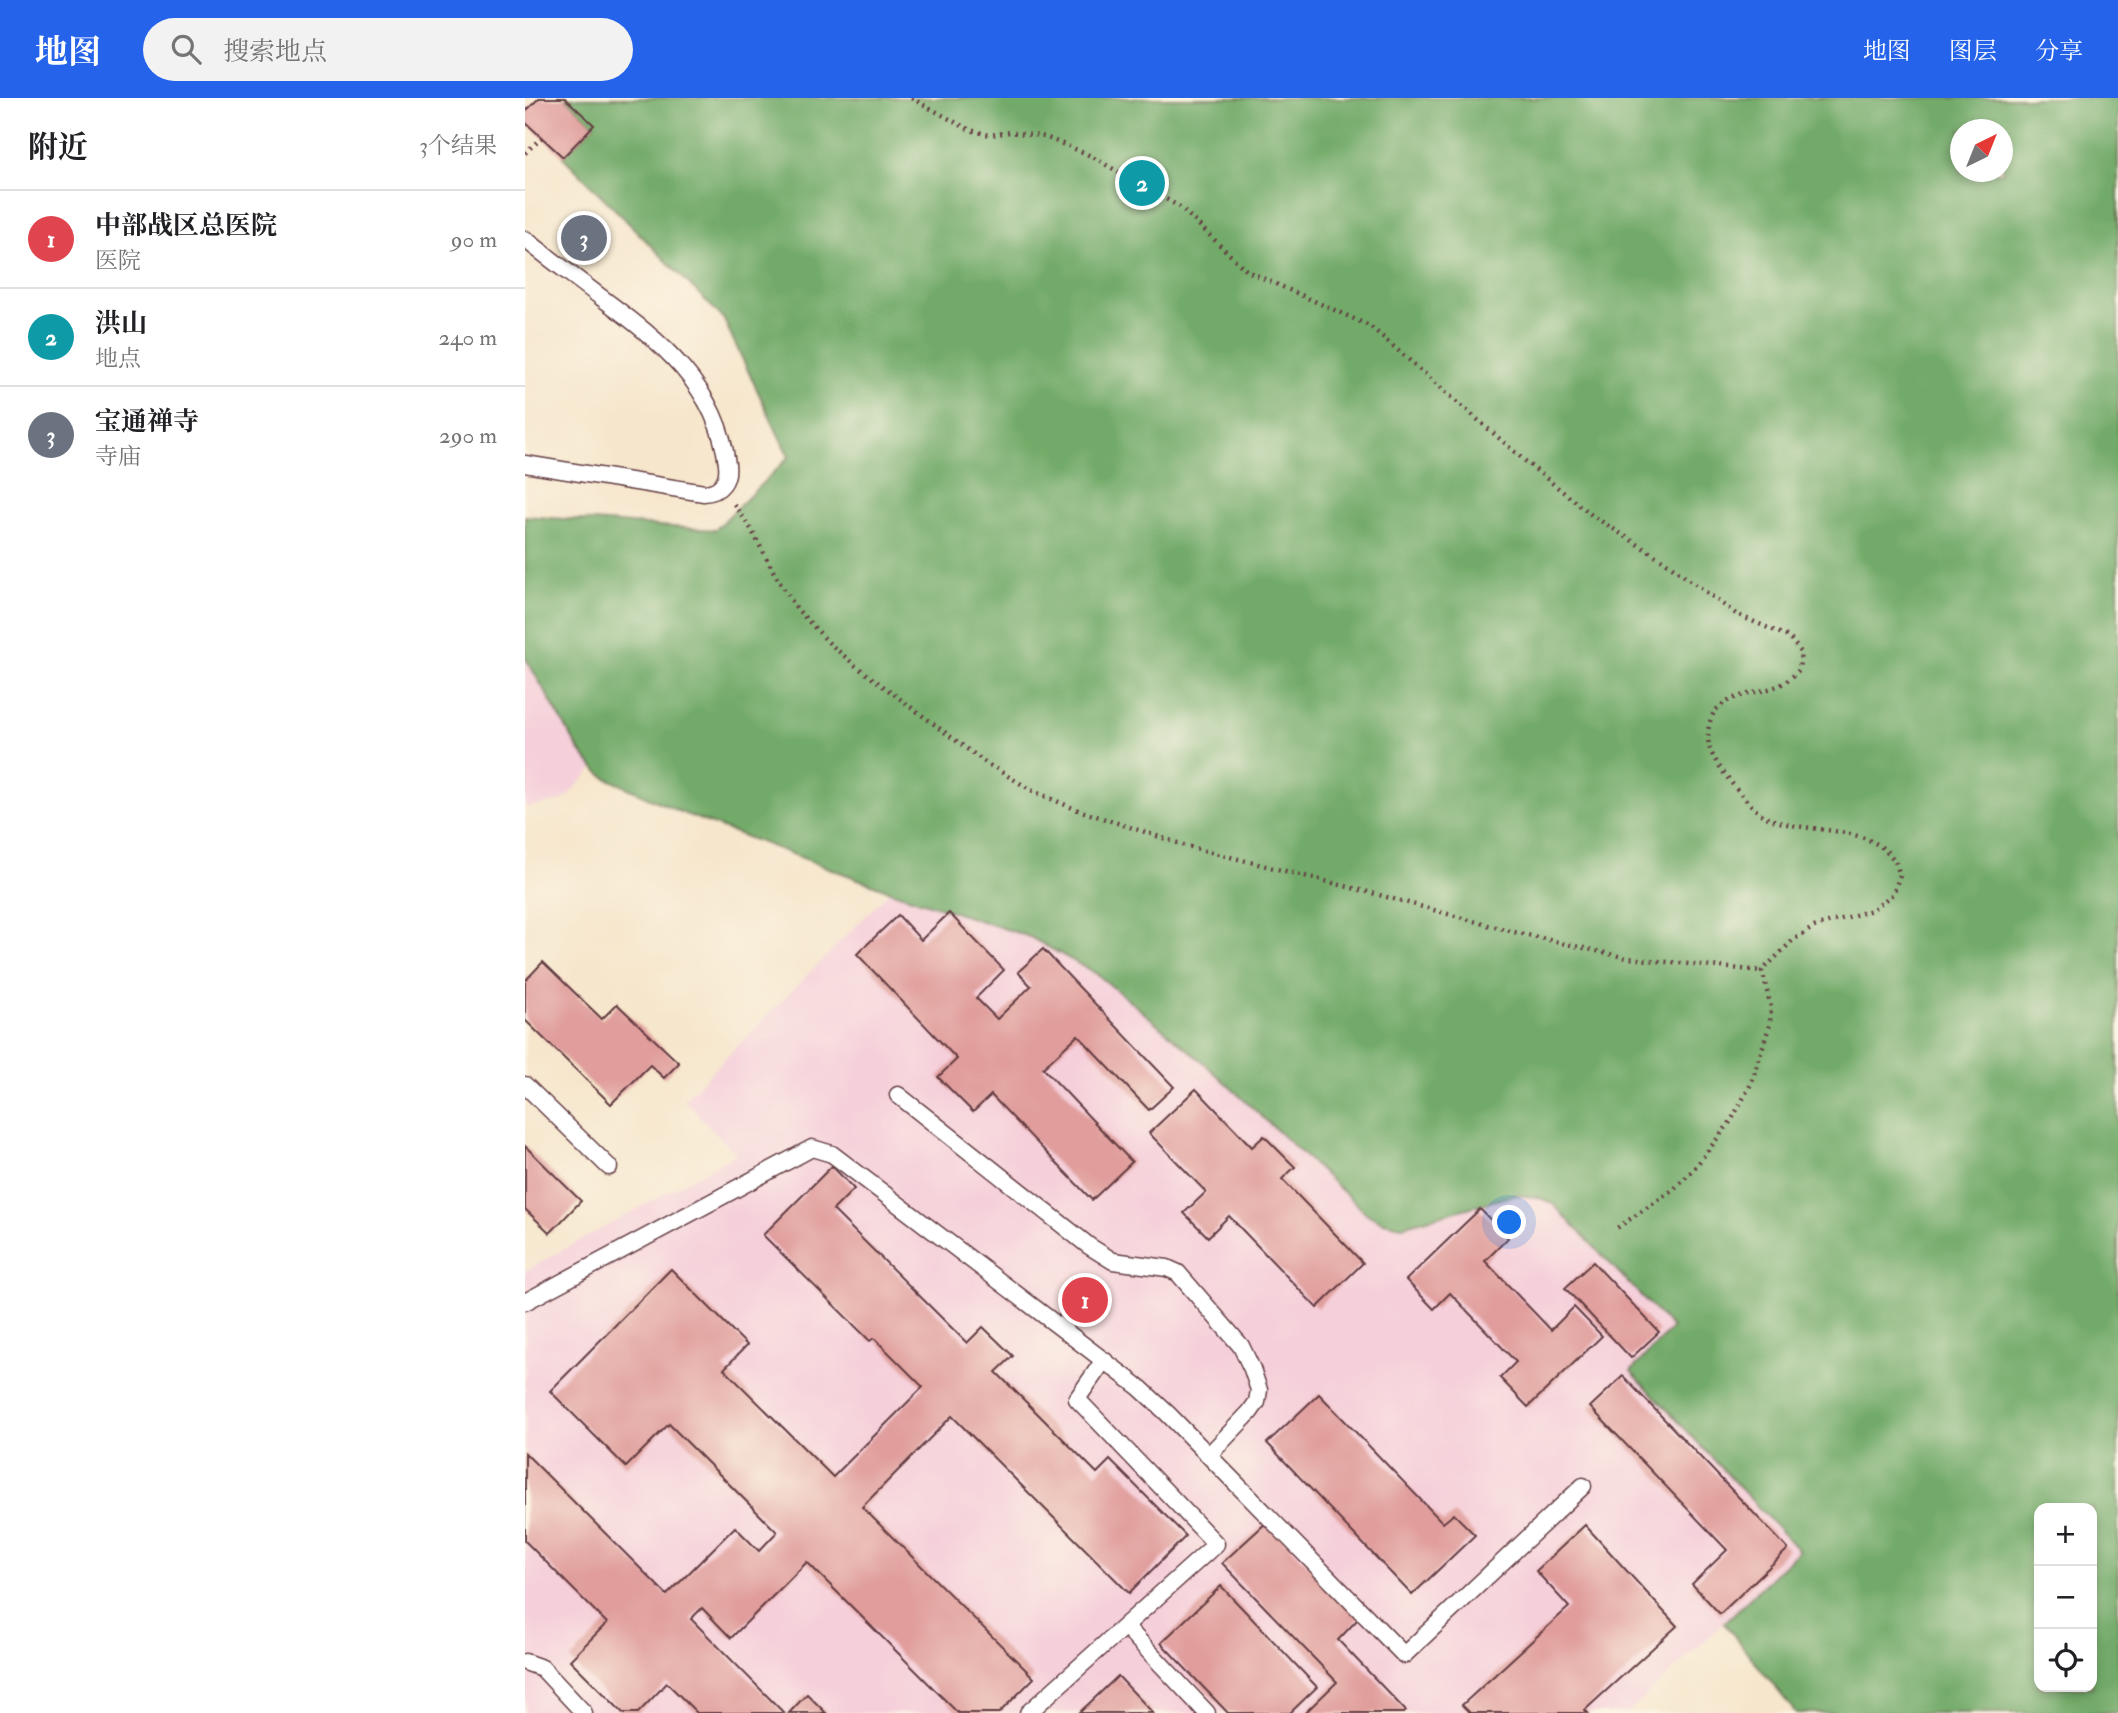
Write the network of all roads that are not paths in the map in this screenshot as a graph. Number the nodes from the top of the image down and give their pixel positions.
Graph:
1 (525, 239) edge
2 (525, 464) edge
3 (525, 1085) edge
4 (898, 1095) dead end
5 (609, 1167) dead end
6 (525, 1302) edge
7 (1104, 1360) junction
8 (1209, 1455) junction
9 (1583, 1486) dead end
10 (1125, 1626) junction
11 (525, 1662) edge
12 (584, 1713) edge
13 (1028, 1713) edge
14 (1207, 1713) edge

1 - 2 lane
3 - 5 lane
4 - 8 lane
6 - 7 lane
7 - 8 lane
7 - 10 lane
8 - 9 lane
10 - 13 lane
10 - 14 lane
11 - 12 lane

